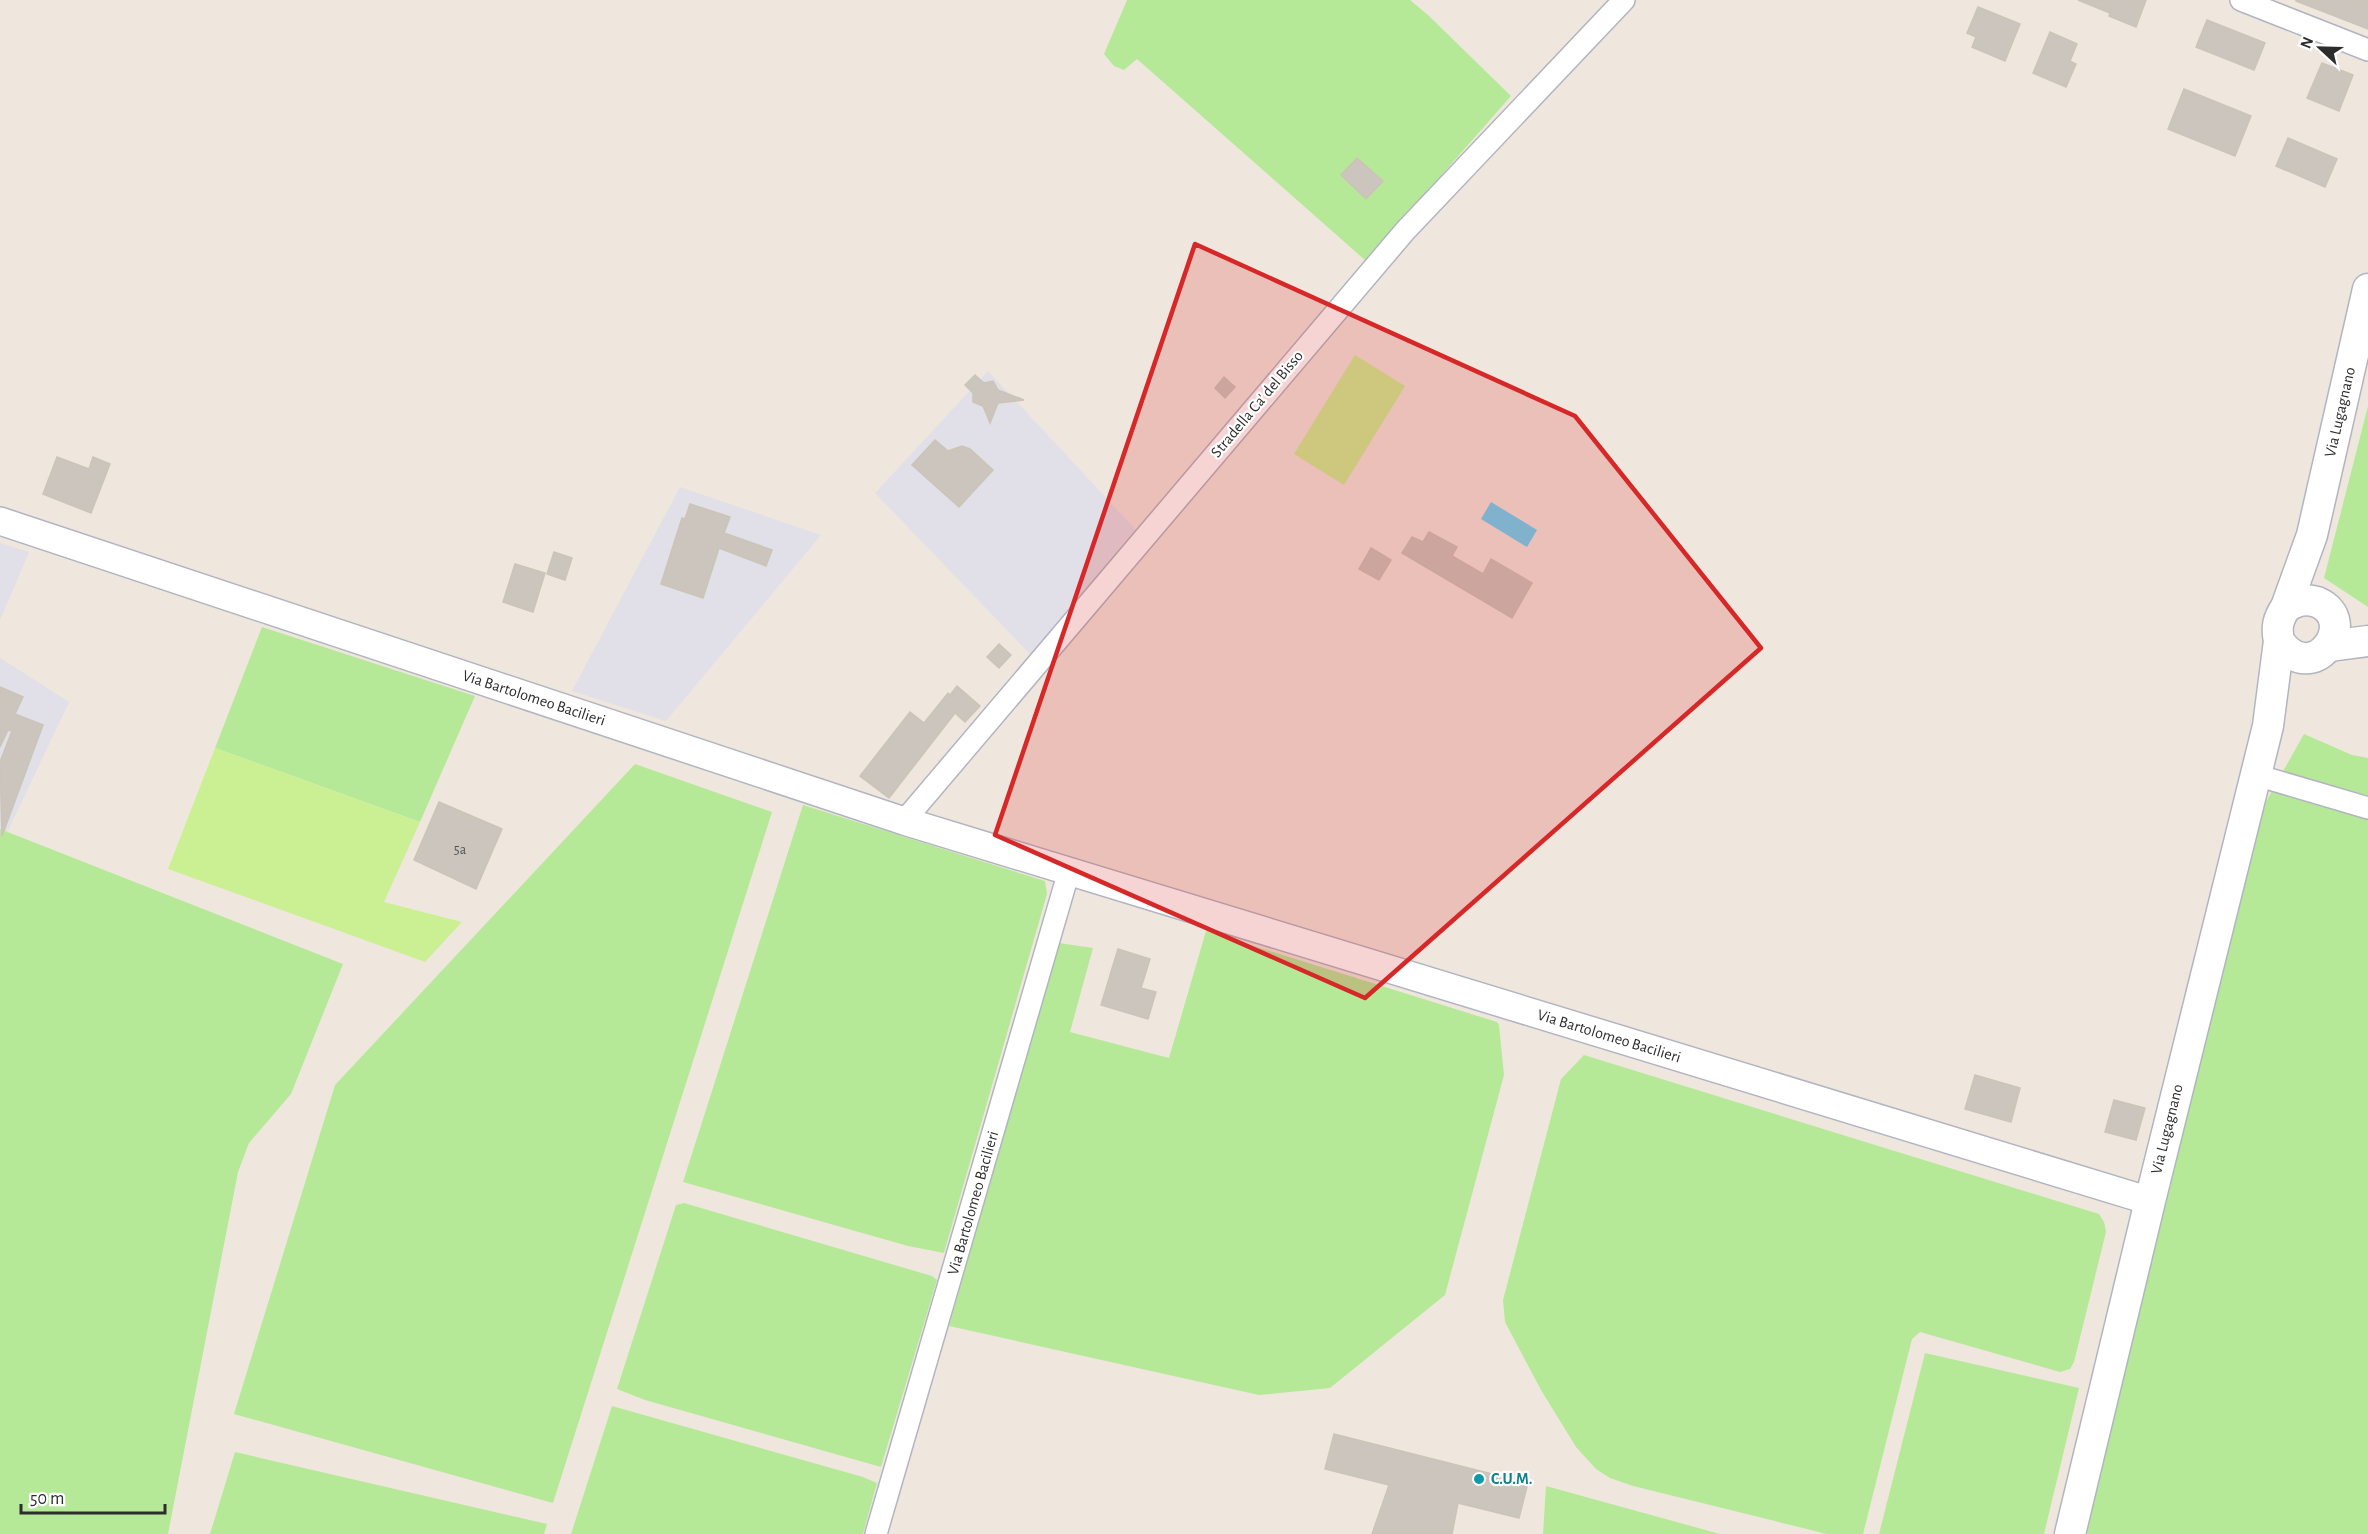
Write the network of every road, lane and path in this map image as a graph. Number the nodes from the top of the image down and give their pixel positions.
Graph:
1 (1624, 0) edge
2 (2241, 0) edge
3 (2368, 50) edge
4 (2368, 289) edge
5 (0, 521) edge
6 (2312, 535) junction
7 (2286, 608) junction
8 (2368, 631) edge
9 (2323, 633) junction
10 (2279, 641) junction
11 (2368, 641) edge
12 (2268, 726) junction
13 (2256, 775) junction
14 (2368, 808) edge
15 (904, 821) junction
16 (1069, 871) junction
17 (2150, 1201) junction
18 (876, 1534) edge
19 (2070, 1534) edge

1 - 15 street, Stradella Ca' del Bisso
2 - 3 street
4 - 6 main road, Via Lugagnano
5 - 15 street, Via Bartolomeo Bacilieri
6 - 7 main road, Via Lugagnano
6 - 9 main road, Via Lugagnano
7 - 9 main road
7 - 10 main road, Via Lugagnano
8 - 9 main road
9 - 10 main road
9 - 11 main road
9 - 12 main road, Via Lugagnano
10 - 12 main road, Via Lugagnano
12 - 13 main road, Via Lugagnano
13 - 14 street
13 - 17 main road, Via Lugagnano
15 - 16 street, Via Bartolomeo Bacilieri
16 - 17 street, Via Bartolomeo Bacilieri
16 - 18 street, Via Bartolomeo Bacilieri
17 - 19 main road, Via Lugagnano

